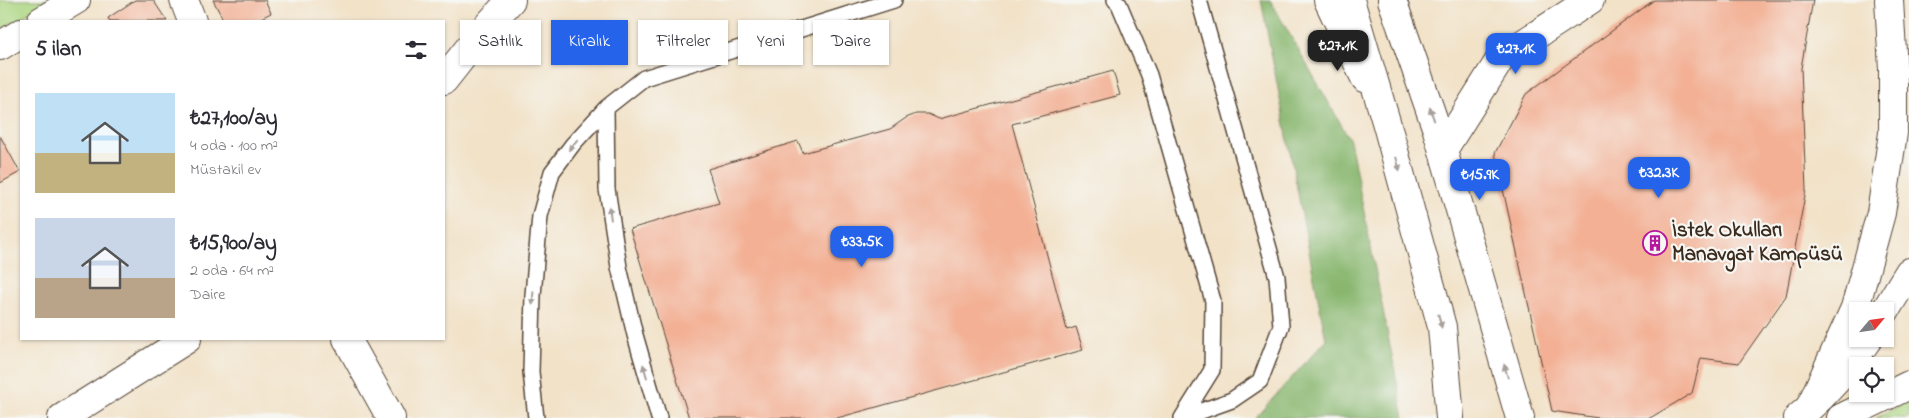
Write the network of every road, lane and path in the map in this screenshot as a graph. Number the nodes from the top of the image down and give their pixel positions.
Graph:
1 (76, 0) edge
2 (184, 0) edge
3 (511, 0) edge
4 (894, 0) edge
5 (1115, 0) edge
6 (1199, 0) edge
7 (1328, 0) edge
8 (1350, 0) edge
9 (1392, 0) edge
10 (1590, 0) edge
11 (1889, 0) edge
12 (43, 20) edge
13 (192, 20) edge
14 (20, 34) edge
15 (0, 46) edge
16 (445, 79) edge
17 (606, 108) junction
18 (1387, 126) junction
19 (1443, 150) junction
20 (1909, 272) edge
21 (1891, 302) edge
22 (185, 340) edge
23 (348, 340) edge
24 (1862, 348) edge
25 (1909, 385) edge
26 (1804, 413) edge
27 (62, 418) edge
28 (391, 418) edge
29 (536, 418) edge
30 (659, 418) edge
31 (1182, 418) edge
32 (1450, 418) edge
33 (1520, 418) edge
34 (1840, 418) edge

1 - 12 street
2 - 13 street
3 - 16 street
4 - 17 lane
5 - 31 lane
6 - 31 lane
7 - 18 street
8 - 18 street
19 -> 9 street
10 - 19 street
11 - 26 street
14 - 15 street
17 -> 29 lane
30 -> 17 lane
18 -> 32 street
33 -> 19 street
20 - 21 street
22 - 27 street
23 - 28 street
24 - 26 street
25 - 34 street

